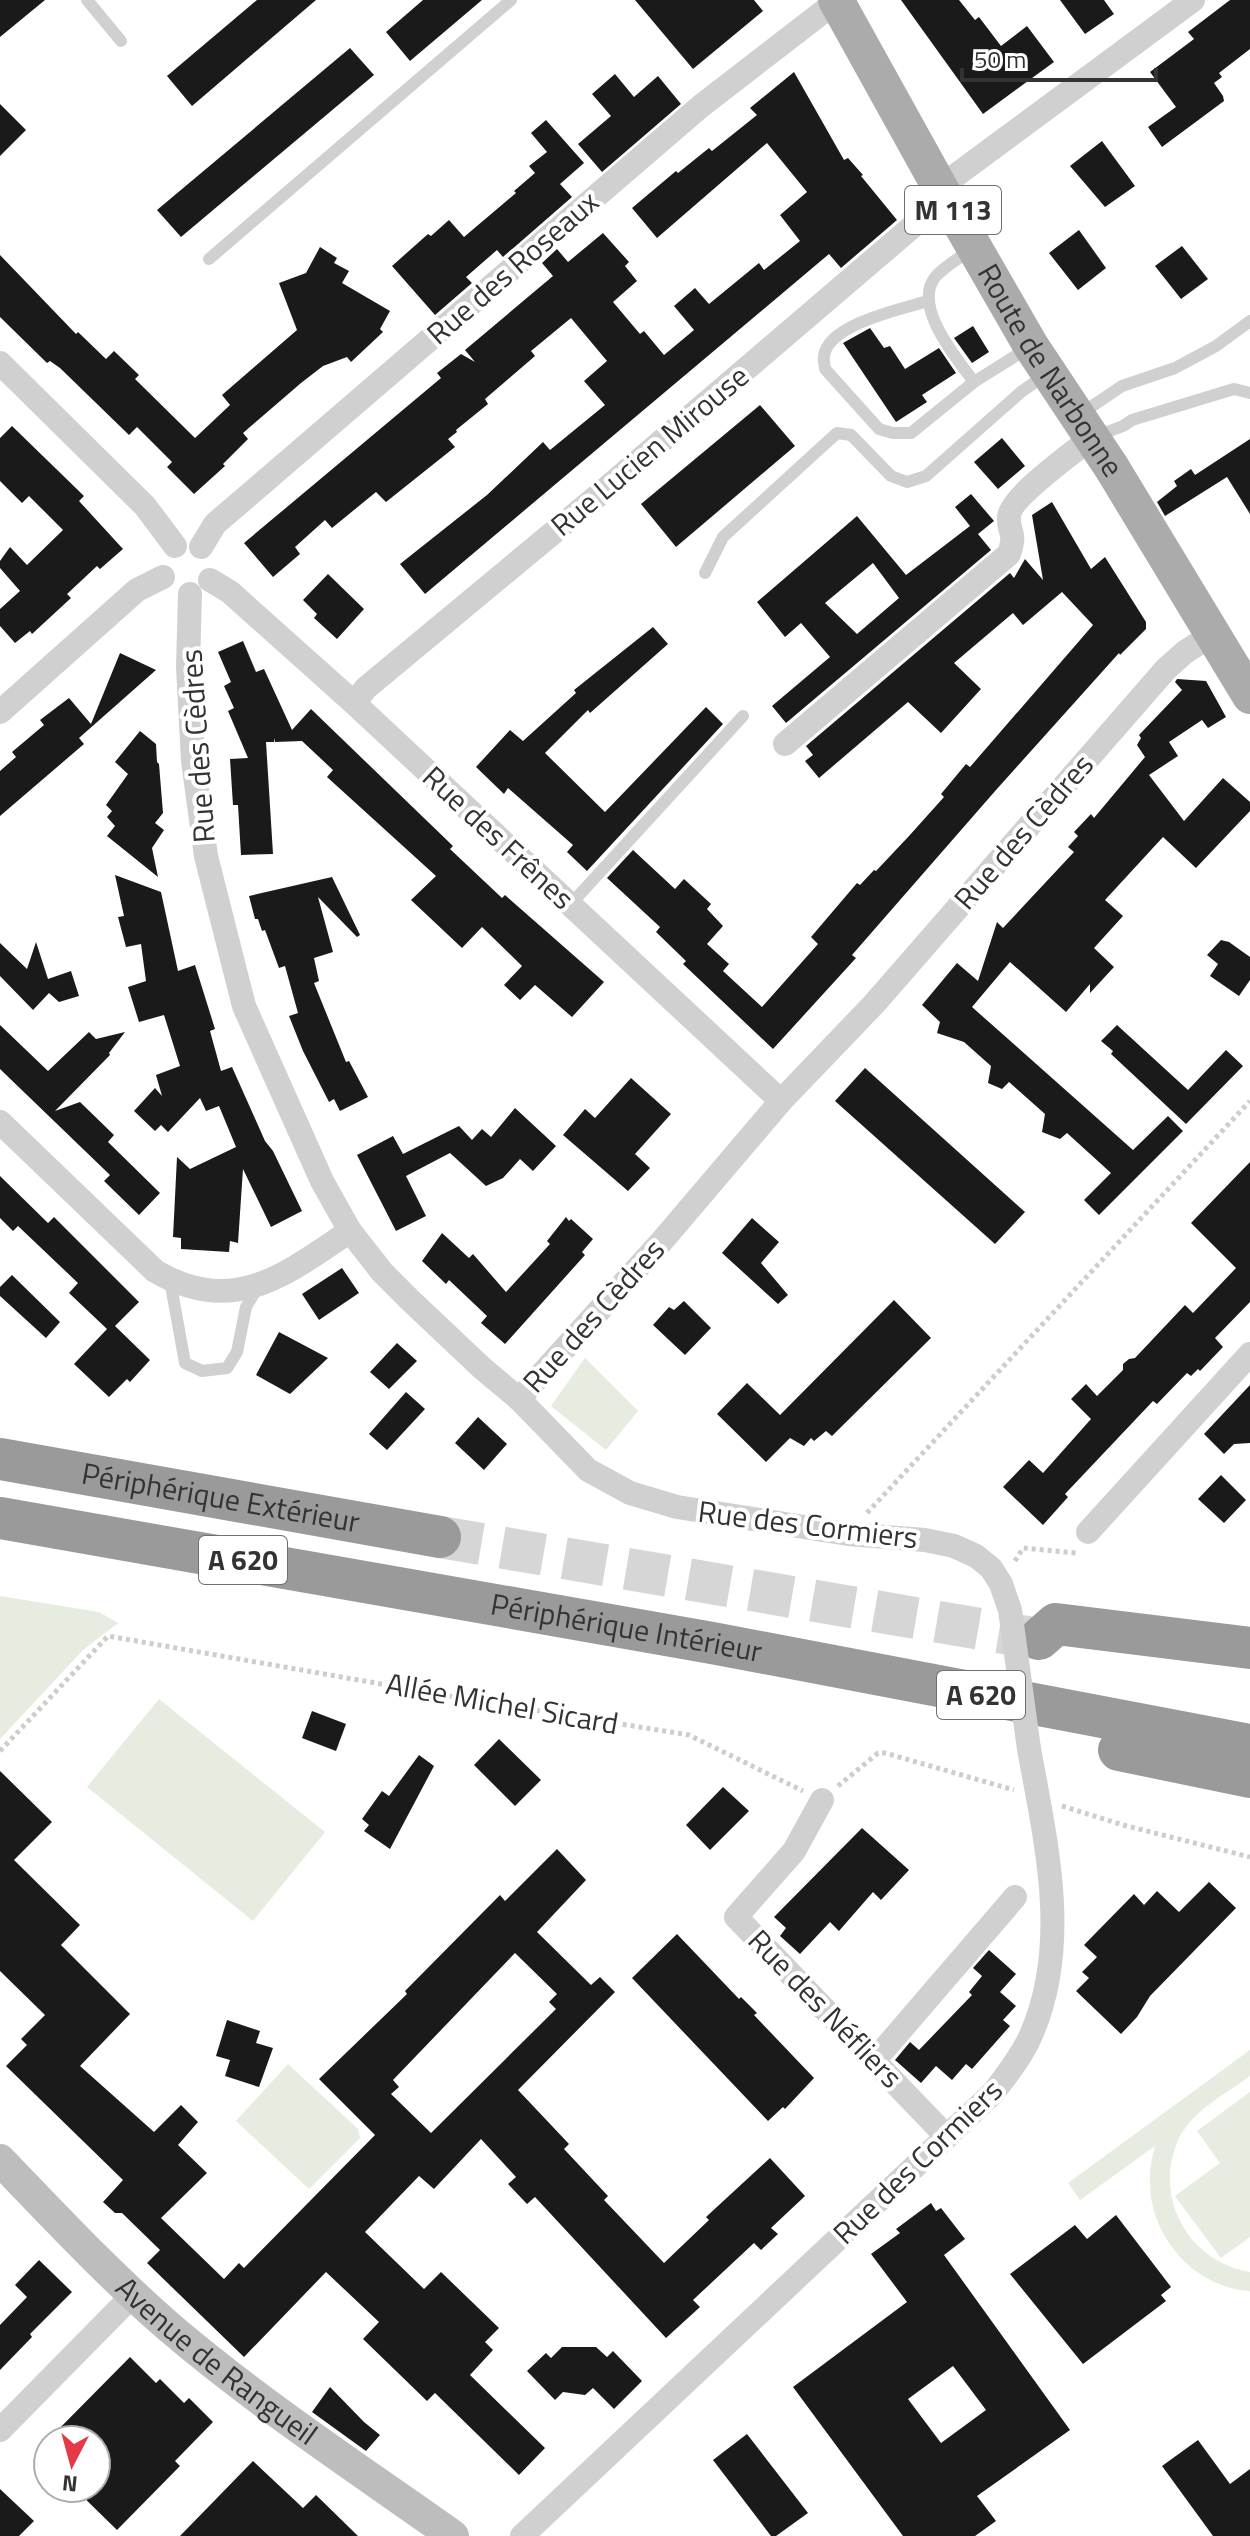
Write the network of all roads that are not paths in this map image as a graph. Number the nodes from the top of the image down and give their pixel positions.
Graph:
1 (87, 0) edge
2 (511, 0) edge
3 (837, 0) edge
4 (1193, 0) edge
5 (121, 41) dead end
6 (944, 194) junction
7 (974, 247) junction
8 (209, 259) dead end
9 (928, 301) junction
10 (1250, 321) edge
11 (1040, 360) junction
12 (0, 363) edge
13 (974, 382) junction
14 (1250, 393) edge
15 (1084, 427) junction
16 (175, 546) junction
17 (201, 547) junction
18 (705, 573) dead end
19 (163, 577) junction
20 (200, 587) junction
21 (1212, 635) junction
22 (1250, 696) edge
23 (354, 703) junction
24 (0, 712) edge
25 (743, 716) dead end
26 (785, 744) dead end
27 (570, 905) junction
28 (781, 1101) junction
29 (0, 1122) edge
30 (350, 1231) junction
31 (170, 1280) junction
32 (258, 1287) junction
33 (1250, 1354) edge
34 (519, 1399) junction
35 (0, 1459) edge
36 (0, 1518) edge
37 (1088, 1532) road end
38 (440, 1537) tunnel mouth
39 (712, 1643) junction
40 (1250, 1648) edge
41 (1250, 1677) edge
42 (1250, 1745) edge
43 (1250, 1777) edge
44 (822, 1800) road end
45 (1015, 1897) dead end
46 (874, 2061) junction
47 (947, 2137) junction
48 (0, 2160) edge
49 (133, 2295) junction
50 (0, 2430) edge
51 (453, 2536) edge
52 (522, 2536) edge

1 - 5 lane
2 - 8 lane
3 - 6 main road, Route de Narbonne / M 113
3 - 17 street, Rue des Roseaux
4 - 6 street, Rue Lucien Mirouse
6 - 7 main road, Route de Narbonne / M 113
6 - 23 street, Rue Lucien Mirouse
7 - 9 lane
7 - 11 main road, Route de Narbonne / M 113
9 - 13 lane
9 - 13 lane
10 - 15 lane
11 - 13 lane
11 - 15 main road, Route de Narbonne / M 113
11 - 18 lane
12 - 16 street
14 - 15 lane
15 - 21 main road, Route de Narbonne / M 113
15 - 26 street
16 - 17 street
16 - 19 street
17 - 20 street
19 - 20 street
19 - 24 street
20 - 23 street, Rue des Frênes
20 - 30 street, Rue des Cèdres
21 - 22 main road, Route de Narbonne / M 113
21 - 28 street, Rue des Cèdres
23 - 27 street, Rue des Frênes
25 - 27 lane
27 - 28 street, Rue des Frênes
28 - 34 street, Rue des Cèdres
29 - 31 street
30 - 32 street
30 - 34 street, Rue des Cèdres
31 - 32 street
31 - 32 lane
33 - 37 street
34 - 47 street, Rue des Cormiers, bridge
35 - 38 highway, Périphérique Extérieur / A 620
36 - 39 highway, Périphérique Intérieur / A 620
39 - 42 highway, Périphérique Intérieur / A 620
39 - 43 highway
40 - 41 highway, A 620
44 - 46 street, Rue des Néfliers
45 - 46 street
46 - 47 street, Rue des Néfliers
47 - 52 street, Rue des Cormiers
48 - 49 street, Avenue de Rangueil
49 - 50 street
49 - 51 street, Avenue de Rangueil

